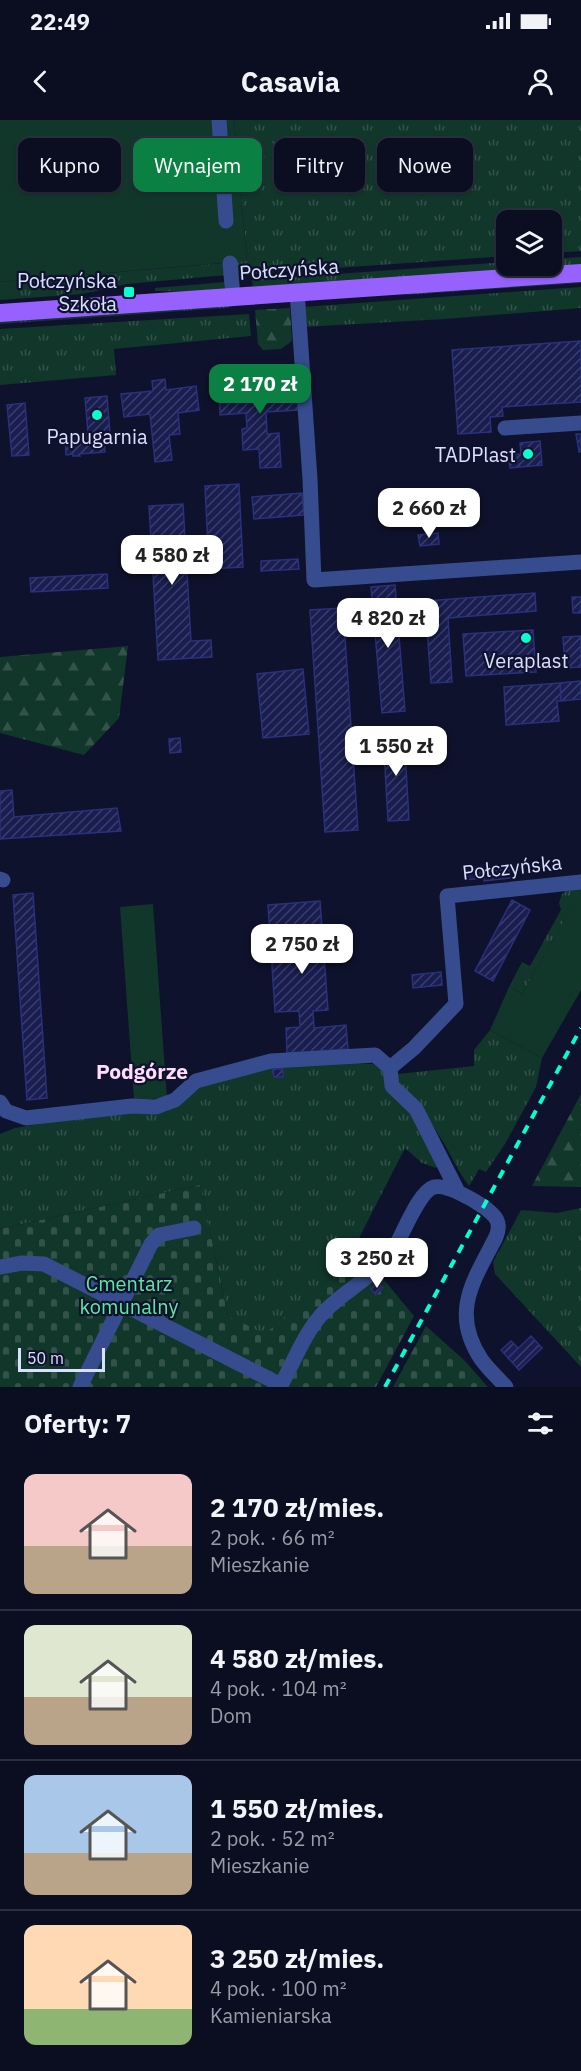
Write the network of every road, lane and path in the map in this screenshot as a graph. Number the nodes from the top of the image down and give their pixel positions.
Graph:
1 (219, 120) edge
2 (226, 222) dead end
3 (230, 263) dead end
4 (581, 273) edge
5 (297, 291) junction
6 (233, 296) junction
7 (0, 313) edge
8 (581, 423) edge
9 (505, 428) dead end
10 (581, 562) edge
11 (581, 882) edge
12 (390, 1068) junction
13 (0, 1102) edge
14 (458, 1192) junction
15 (194, 1228) dead end
16 (0, 1267) edge
17 (122, 1304) junction
18 (281, 1386) edge
19 (80, 1387) edge
20 (506, 1387) edge

1 - 2 street
3 - 6 street
4 - 5 main road, Połczyńska
5 - 6 main road, Połczyńska
5 - 10 street
6 - 7 main road, Połczyńska
8 - 9 street
11 - 12 street, Połczyńska
12 - 13 street
12 - 14 street
14 - 18 street
14 - 20 street
15 - 17 street
16 - 17 street
17 - 18 street
17 - 19 street

